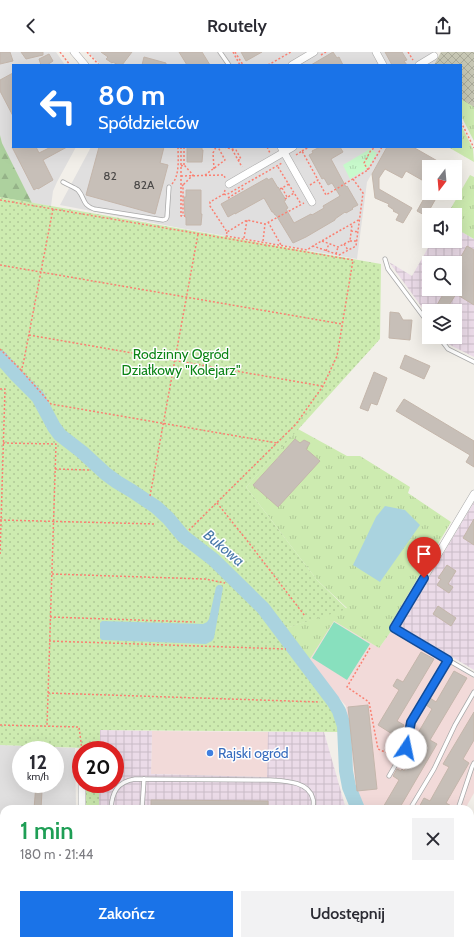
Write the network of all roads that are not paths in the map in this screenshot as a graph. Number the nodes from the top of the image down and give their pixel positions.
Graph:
1 (74, 52) edge
2 (220, 52) edge
3 (314, 52) edge
4 (376, 52) edge
5 (434, 56) dead end
6 (84, 64) edge
7 (228, 64) edge
8 (294, 64) edge
9 (383, 64) edge
10 (417, 64) edge
11 (283, 149) edge
12 (63, 182) dead end
13 (227, 185) road end
14 (169, 187) road end
15 (311, 200) road end
16 (385, 259) dead end
17 (422, 315) edge
18 (444, 344) edge
19 (474, 362) edge
20 (474, 494) edge
21 (394, 628) joint
22 (448, 660) junction
23 (474, 675) edge
24 (474, 692) edge
25 (474, 763) edge
26 (389, 776) dead end
27 (144, 779) junction
28 (82, 793) edge
29 (82, 805) edge
30 (112, 805) edge
31 (142, 805) edge
32 (313, 805) edge
33 (412, 805) edge
34 (459, 805) edge

1 - 6 street
2 - 7 lane
3 - 8 street
4 - 9 street
5 - 10 street
11 - 13 street
11 - 15 street
12 - 14 lane
16 - 17 lane
18 - 19 lane
20 - 21 street
21 - 22 lane
22 - 23 lane
22 - 26 lane
24 - 33 lane
25 - 34 lane
27 - 30 lane
27 - 31 lane
27 - 32 lane
28 - 29 street

